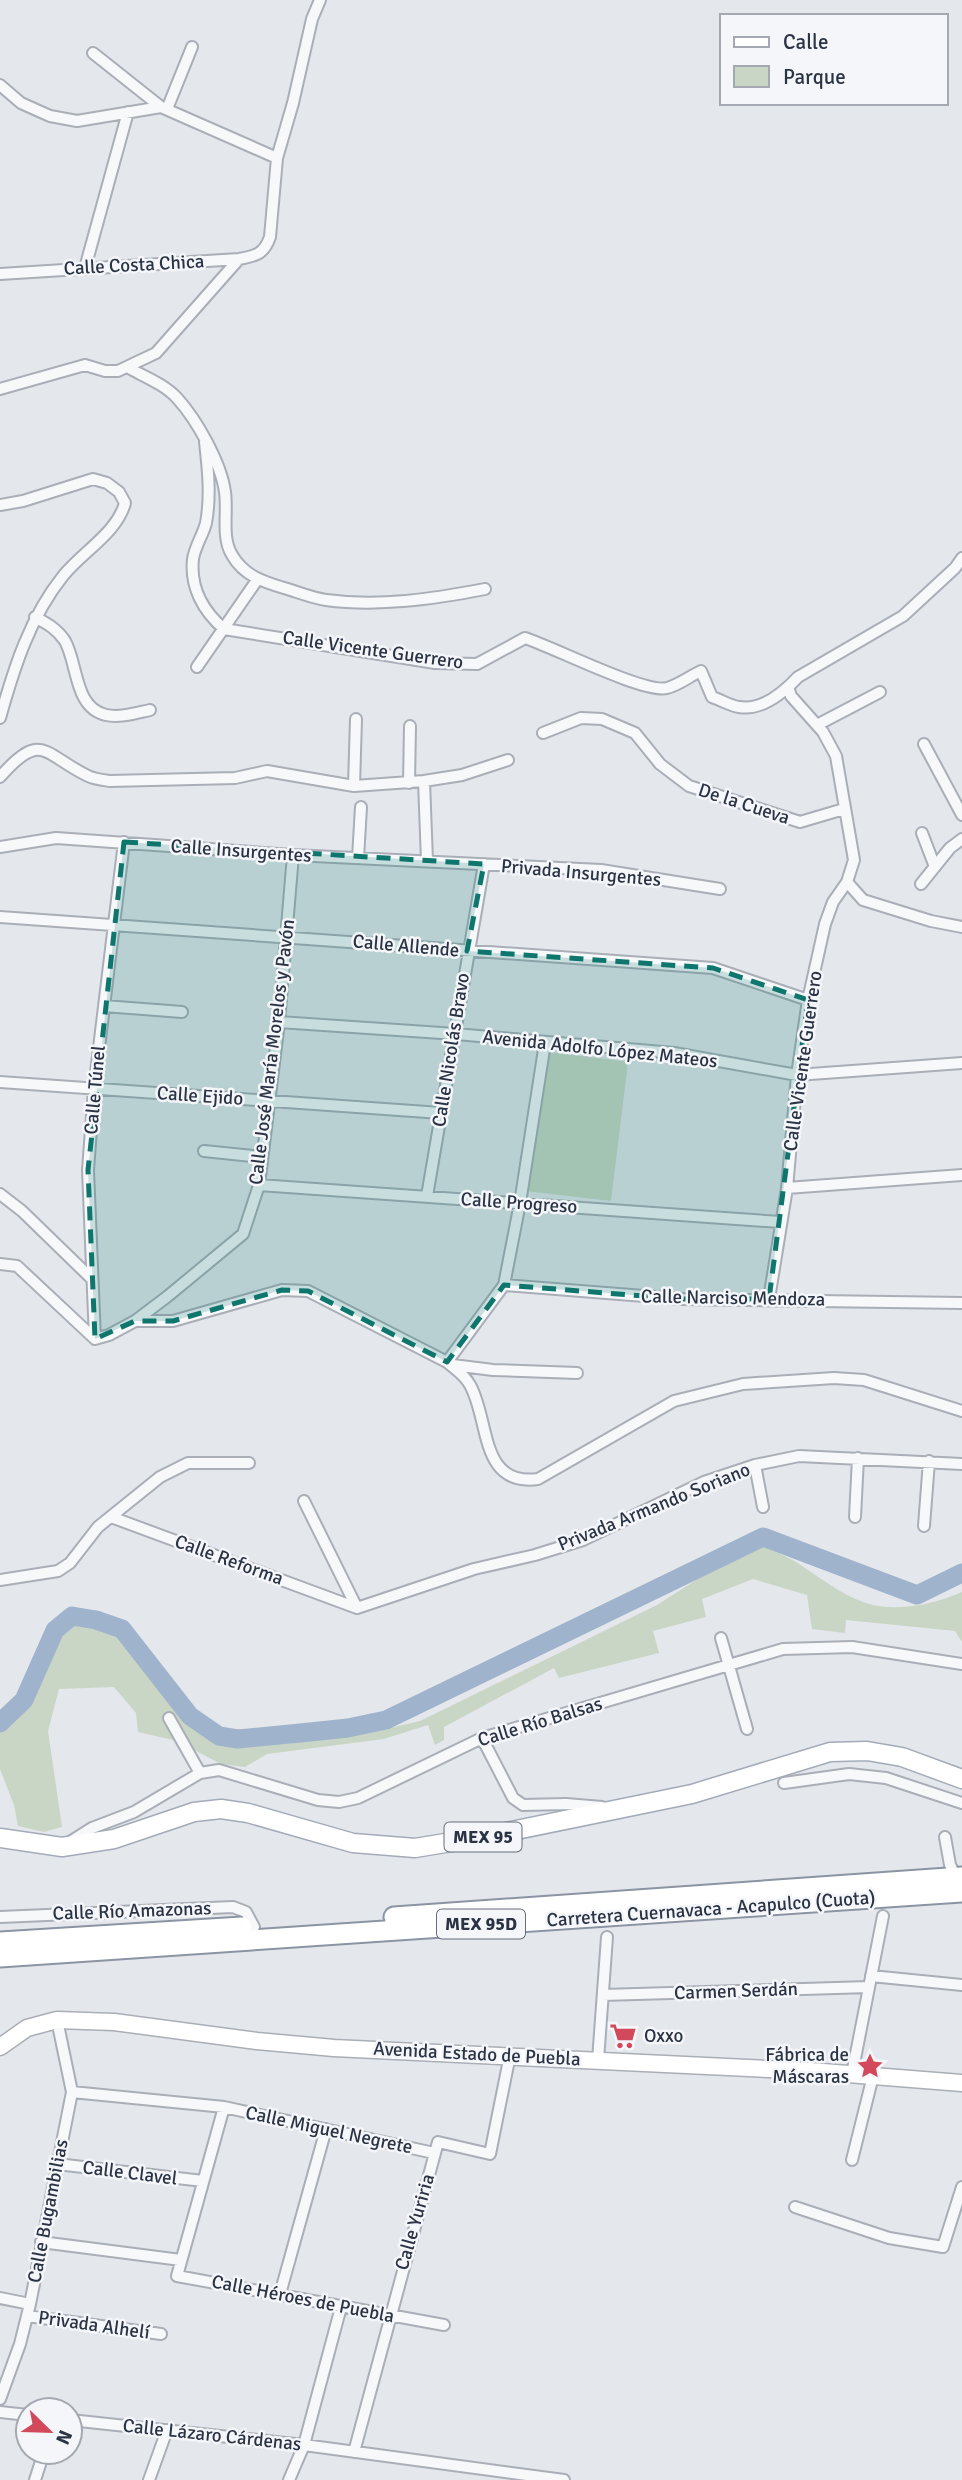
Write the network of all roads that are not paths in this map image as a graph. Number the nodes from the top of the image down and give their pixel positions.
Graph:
1 (320, 0) edge
2 (192, 47) dead end
3 (93, 53) dead end
4 (0, 85) edge
5 (164, 108) junction
6 (128, 112) junction
7 (277, 158) junction
8 (239, 259) junction
9 (85, 268) junction
10 (0, 274) edge
11 (127, 367) junction
12 (0, 389) edge
13 (205, 442) junction
14 (0, 505) edge
15 (962, 558) edge
16 (257, 580) junction
17 (485, 589) dead end
18 (35, 617) junction
19 (224, 629) junction
20 (197, 667) dead end
21 (788, 687) junction
22 (880, 692) dead end
23 (150, 710) dead end
24 (0, 718) edge
25 (356, 719) dead end
26 (817, 724) junction
27 (410, 726) dead end
28 (543, 733) dead end
29 (924, 744) dead end
30 (508, 760) dead end
31 (0, 777) edge
32 (424, 781) junction
33 (409, 783) junction
34 (354, 786) junction
35 (360, 807) dead end
36 (844, 809) junction
37 (962, 815) edge
38 (922, 833) dead end
39 (962, 839) edge
40 (124, 842) junction
41 (0, 847) edge
42 (293, 855) junction
43 (358, 858) junction
44 (427, 861) junction
45 (484, 864) junction
46 (935, 867) junction
47 (847, 882) junction
48 (921, 884) dead end
49 (720, 889) dead end
50 (0, 917) edge
51 (114, 924) junction
52 (962, 927) edge
53 (287, 936) junction
54 (467, 951) junction
55 (808, 1000) junction
56 (104, 1006) junction
57 (182, 1012) dead end
58 (279, 1022) junction
59 (456, 1034) junction
60 (545, 1043) junction
61 (962, 1063) edge
62 (797, 1074) junction
63 (0, 1082) edge
64 (94, 1089) junction
65 (268, 1101) junction
66 (441, 1113) junction
67 (204, 1151) dead end
68 (262, 1157) junction
69 (962, 1175) edge
70 (259, 1185) junction
71 (787, 1188) junction
72 (0, 1194) edge
73 (426, 1196) junction
74 (520, 1203) junction
75 (780, 1223) junction
76 (0, 1264) edge
77 (92, 1279) junction
78 (504, 1285) junction
79 (769, 1299) junction
80 (962, 1303) edge
81 (135, 1321) junction
82 (95, 1339) junction
83 (448, 1364) junction
84 (577, 1373) dead end
85 (962, 1411) edge
86 (858, 1458) junction
87 (929, 1461) junction
88 (249, 1463) dead end
89 (962, 1464) edge
90 (755, 1465) junction
91 (304, 1501) dead end
92 (763, 1507) dead end
93 (111, 1517) junction
94 (855, 1517) dead end
95 (924, 1526) dead end
96 (0, 1580) edge
97 (357, 1608) junction
98 (721, 1638) dead end
99 (962, 1664) edge
100 (727, 1666) junction
101 (169, 1718) dead end
102 (747, 1729) dead end
103 (482, 1738) junction
104 (200, 1773) junction
105 (962, 1779) edge
106 (784, 1783) dead end
107 (962, 1804) edge
108 (619, 1809) junction
109 (0, 1838) edge
110 (945, 1838) dead end
111 (62, 1847) junction
112 (960, 1882) edge
113 (883, 1916) dead end
114 (0, 1917) edge
115 (254, 1927) junction
116 (607, 1937) dead end
117 (0, 1942) edge
118 (0, 1957) edge
119 (870, 1982) junction
120 (962, 1985) edge
121 (603, 1995) junction
122 (57, 2020) junction
123 (0, 2047) edge
124 (510, 2055) junction
125 (598, 2060) junction
126 (852, 2074) junction
127 (873, 2076) junction
128 (962, 2083) edge
129 (72, 2092) junction
130 (224, 2107) junction
131 (326, 2129) junction
132 (434, 2153) junction
133 (852, 2160) dead end
134 (57, 2164) junction
135 (203, 2181) junction
136 (962, 2187) edge
137 (795, 2207) dead end
138 (958, 2215) edge
139 (41, 2242) junction
140 (181, 2260) junction
141 (280, 2294) junction
142 (0, 2298) edge
143 (341, 2306) junction
144 (29, 2310) junction
145 (389, 2316) junction
146 (444, 2325) dead end
147 (161, 2334) dead end
148 (0, 2399) edge
149 (84, 2421) edge
150 (167, 2430) junction
151 (304, 2445) junction
152 (354, 2452) junction
153 (149, 2480) edge
154 (289, 2480) edge
155 (564, 2480) edge

1 - 7 street
2 - 5 street
3 - 5 street
4 - 6 street
5 - 6 street
5 - 7 street
6 - 9 street
7 - 8 street, Calle Costa Chica
8 - 9 street, Calle Costa Chica
8 - 11 street
9 - 10 street, Calle Costa Chica
11 - 12 street
11 - 13 street
13 - 16 street
13 - 19 street
14 - 18 street
15 - 21 street
16 - 17 street
16 - 19 street
18 - 23 street
18 - 24 street
19 - 20 street
19 - 21 street, Calle Vicente Guerrero
21 - 26 street, Calle Vicente Guerrero
22 - 26 street
25 - 34 street
26 - 36 street, Calle Vicente Guerrero
27 - 33 street
28 - 36 street, De la Cueva
29 - 37 street
30 - 32 street
31 - 34 street
32 - 33 street
32 - 44 street
33 - 34 street
35 - 43 street
36 - 47 street, Calle Vicente Guerrero
38 - 46 street
39 - 46 street
40 - 41 street, Calle Insurgentes
40 - 42 street, Calle Insurgentes
40 - 51 street, Calle Túnel
42 - 43 street, Calle Insurgentes
42 - 53 street, Calle José María Morelos y Pavón
43 - 44 street, Calle Insurgentes
44 - 45 street, Calle Insurgentes
45 - 49 street, Privada Insurgentes
45 - 54 street, Calle Nicolás Bravo
46 - 48 street
47 - 52 street
47 - 55 street, Calle Vicente Guerrero
50 - 51 street, Calle Allende
51 - 53 street, Calle Allende
51 - 56 street, Calle Túnel
53 - 54 street, Calle Allende
53 - 58 street, Calle José María Morelos y Pavón
54 - 55 street, Calle Allende
54 - 59 street, Calle Nicolás Bravo
55 - 62 street, Calle Vicente Guerrero
56 - 57 street
56 - 64 street, Calle Túnel
58 - 59 street, Avenida Adolfo López Mateos
58 - 65 street, Calle José María Morelos y Pavón
59 - 60 street, Avenida Adolfo López Mateos
59 - 66 street, Calle Nicolás Bravo
60 - 62 street, Avenida Adolfo López Mateos
60 - 74 street
61 - 62 street, Avenida Adolfo López Mateos
62 - 71 street, Calle Vicente Guerrero
63 - 64 street, Calle Ejido
64 - 65 street, Calle Ejido
64 - 77 street, Calle Túnel
65 - 66 street, Calle Ejido
65 - 68 street, Calle José María Morelos y Pavón
66 - 73 street, Calle Nicolás Bravo
67 - 68 street
68 - 70 street, Calle José María Morelos y Pavón
69 - 71 street
70 - 73 street, Calle Progreso
70 - 81 street, Calle José María Morelos y Pavón
71 - 75 street, Calle Vicente Guerrero
72 - 77 street
73 - 74 street, Calle Progreso
74 - 75 street, Calle Progreso
74 - 78 street
75 - 79 street, Calle Vicente Guerrero
76 - 82 street
77 - 82 street, Calle Túnel
78 - 79 street, Calle Narciso Mendoza
78 - 83 street
79 - 80 street, Calle Narciso Mendoza
81 - 82 street, Calle José María Morelos y Pavón
81 - 83 street
83 - 84 street
83 - 85 street
86 - 87 street, Privada Armando Soriano
86 - 90 street, Privada Armando Soriano
86 - 94 street
87 - 89 street, Privada Armando Soriano
87 - 95 street
88 - 93 street
90 - 92 street
90 - 97 street, Privada Armando Soriano
91 - 97 street
93 - 96 street
93 - 97 street, Calle Reforma
98 - 100 street
99 - 100 street, Calle Río Balsas
100 - 102 street
100 - 103 street, Calle Río Balsas
101 - 104 street
103 - 104 street, Calle Río Balsas
103 - 108 street
104 - 111 street
105 - 108 main road, MEX 95
106 - 107 street
108 - 111 main road, MEX 95
109 - 111 main road, MEX 95
110 - 112 street
112 - 115 highway, Carretera Cuernavaca - Acapulco (Cuota) / MEX 95D
112 - 118 highway, Carretera Cuernavaca - Acapulco (Cuota) / MEX 95D
113 - 119 street
114 - 115 street, Calle Río Amazonas
115 - 117 highway, Carretera Cuernavaca - Acapulco (Cuota) / MEX 95D
116 - 121 street
119 - 120 street, Carmen Serdán
119 - 121 street, Carmen Serdán
119 - 126 street
121 - 125 street
122 - 123 street, Avenida Estado de Puebla
122 - 124 street, Avenida Estado de Puebla
122 - 129 street, Calle Bugambilias
124 - 125 street, Avenida Estado de Puebla
124 - 132 street, Calle Yuriria
125 - 126 street, Avenida Estado de Puebla
126 - 127 street, Avenida Estado de Puebla
127 - 128 street, Avenida Estado de Puebla
127 - 133 street
129 - 130 street, Calle Miguel Negrete
129 - 134 street, Calle Bugambilias
130 - 131 street, Calle Miguel Negrete
130 - 135 street
131 - 132 street, Calle Miguel Negrete
131 - 141 street
132 - 145 street, Calle Yuriria
134 - 135 street, Calle Clavel
134 - 139 street, Calle Bugambilias
135 - 140 street
136 - 138 street
137 - 138 street
139 - 140 street
139 - 144 street, Calle Bugambilias
140 - 141 street, Calle Héroes de Puebla
141 - 143 street, Calle Héroes de Puebla
142 - 144 street, Privada Alhelí
143 - 145 street, Calle Héroes de Puebla
143 - 151 street
144 - 147 street, Privada Alhelí
144 - 148 street, Calle Bugambilias
145 - 146 street, Calle Héroes de Puebla
145 - 152 street, Calle Yuriria
149 - 150 street, Calle Lázaro Cárdenas
150 - 151 street, Calle Lázaro Cárdenas
150 - 153 street
151 - 152 street, Calle Lázaro Cárdenas
151 - 154 street
152 - 155 street, Calle Lázaro Cárdenas

